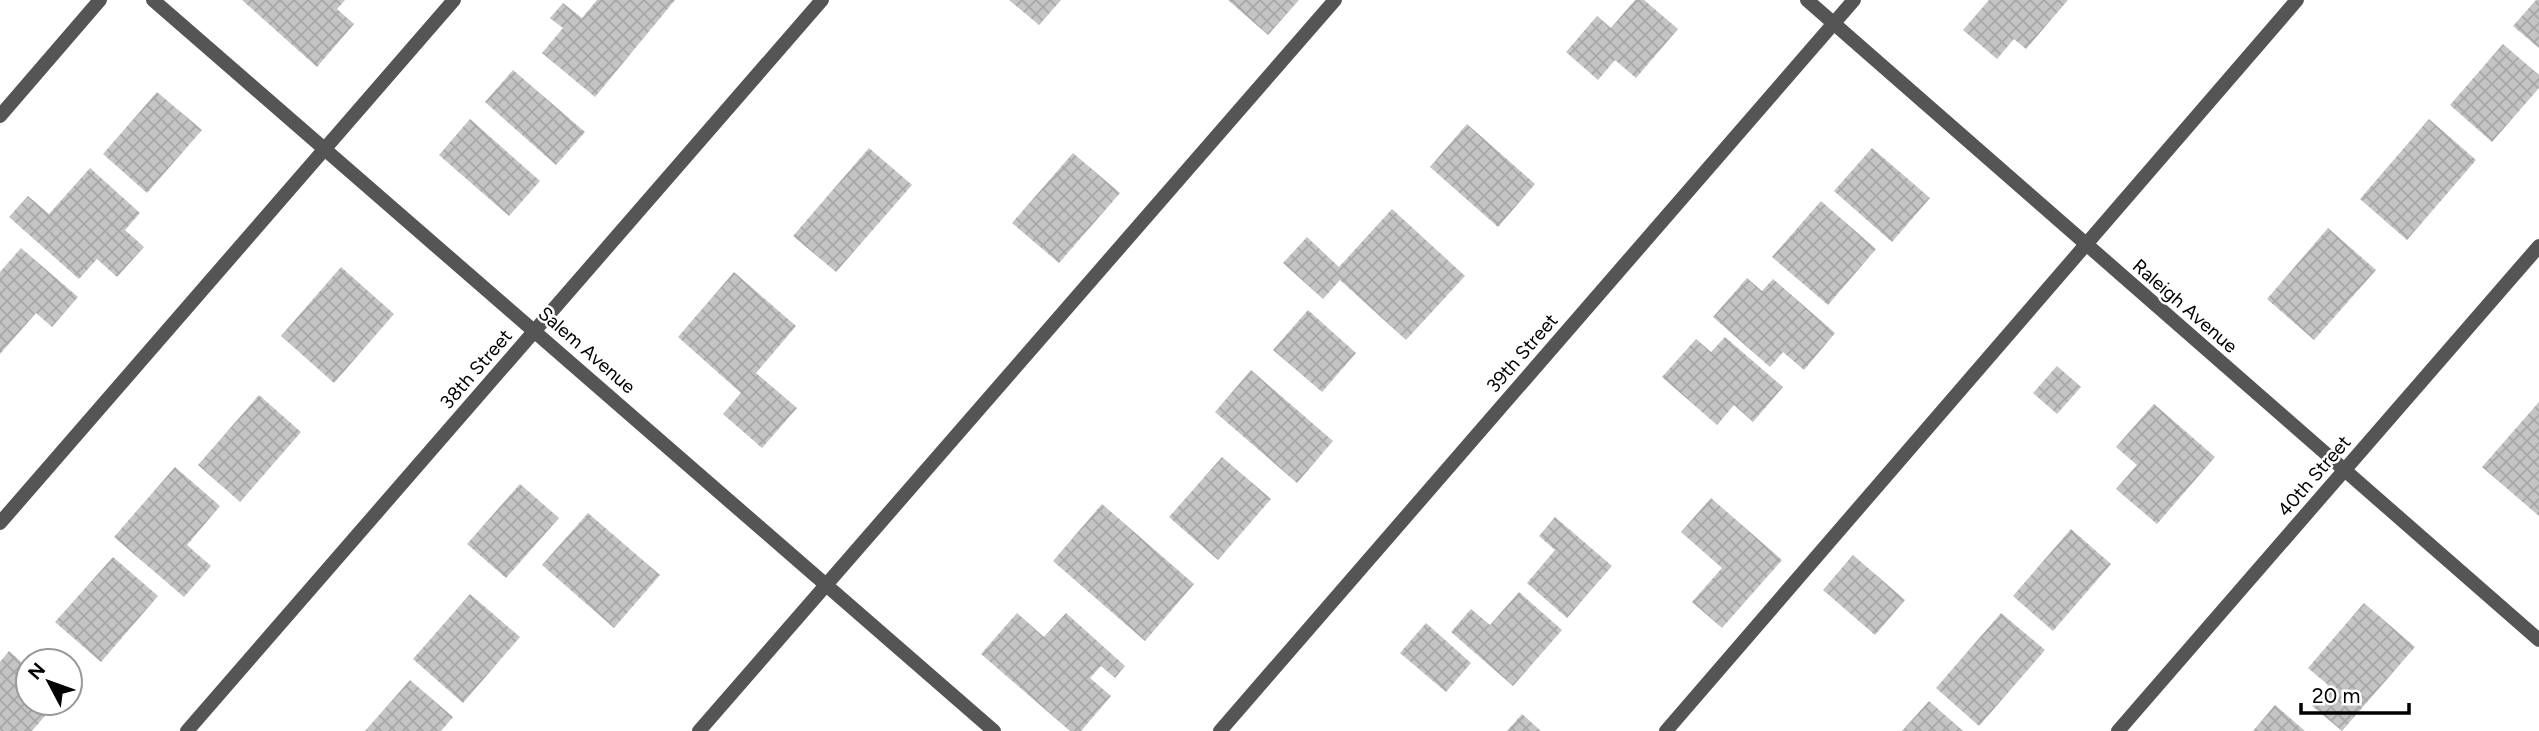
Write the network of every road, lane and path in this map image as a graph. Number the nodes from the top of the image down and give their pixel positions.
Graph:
1 (100, 0) edge
2 (153, 0) edge
3 (454, 0) edge
4 (822, 0) edge
5 (1335, 0) edge
6 (1807, 0) edge
7 (1854, 0) edge
8 (2297, 0) edge
9 (1834, 23) junction
10 (0, 116) edge
11 (325, 149) junction
12 (2086, 244) junction
13 (2539, 246) edge
14 (535, 331) junction
15 (2344, 471) junction
16 (0, 523) edge
17 (826, 583) junction
18 (2539, 640) edge
19 (187, 731) edge
20 (699, 731) edge
21 (994, 731) edge
22 (1220, 731) edge
23 (1665, 731) edge
24 (2118, 731) edge

1 - 10 street
2 - 11 street, Salem Avenue
3 - 11 street
4 - 14 street, 38th Street
5 - 17 street
6 - 9 street, Raleigh Avenue
7 - 9 street, 39th Street
8 - 12 street
9 - 12 street, Raleigh Avenue
9 - 22 street, 39th Street
11 - 14 street, Salem Avenue
11 - 16 street
12 - 15 street, Raleigh Avenue
12 - 23 street
13 - 15 street, 40th Street
14 - 17 street, Salem Avenue
14 - 19 street, 38th Street
15 - 18 street, Raleigh Avenue
15 - 24 street, 40th Street
17 - 20 street
17 - 21 street, Salem Avenue

